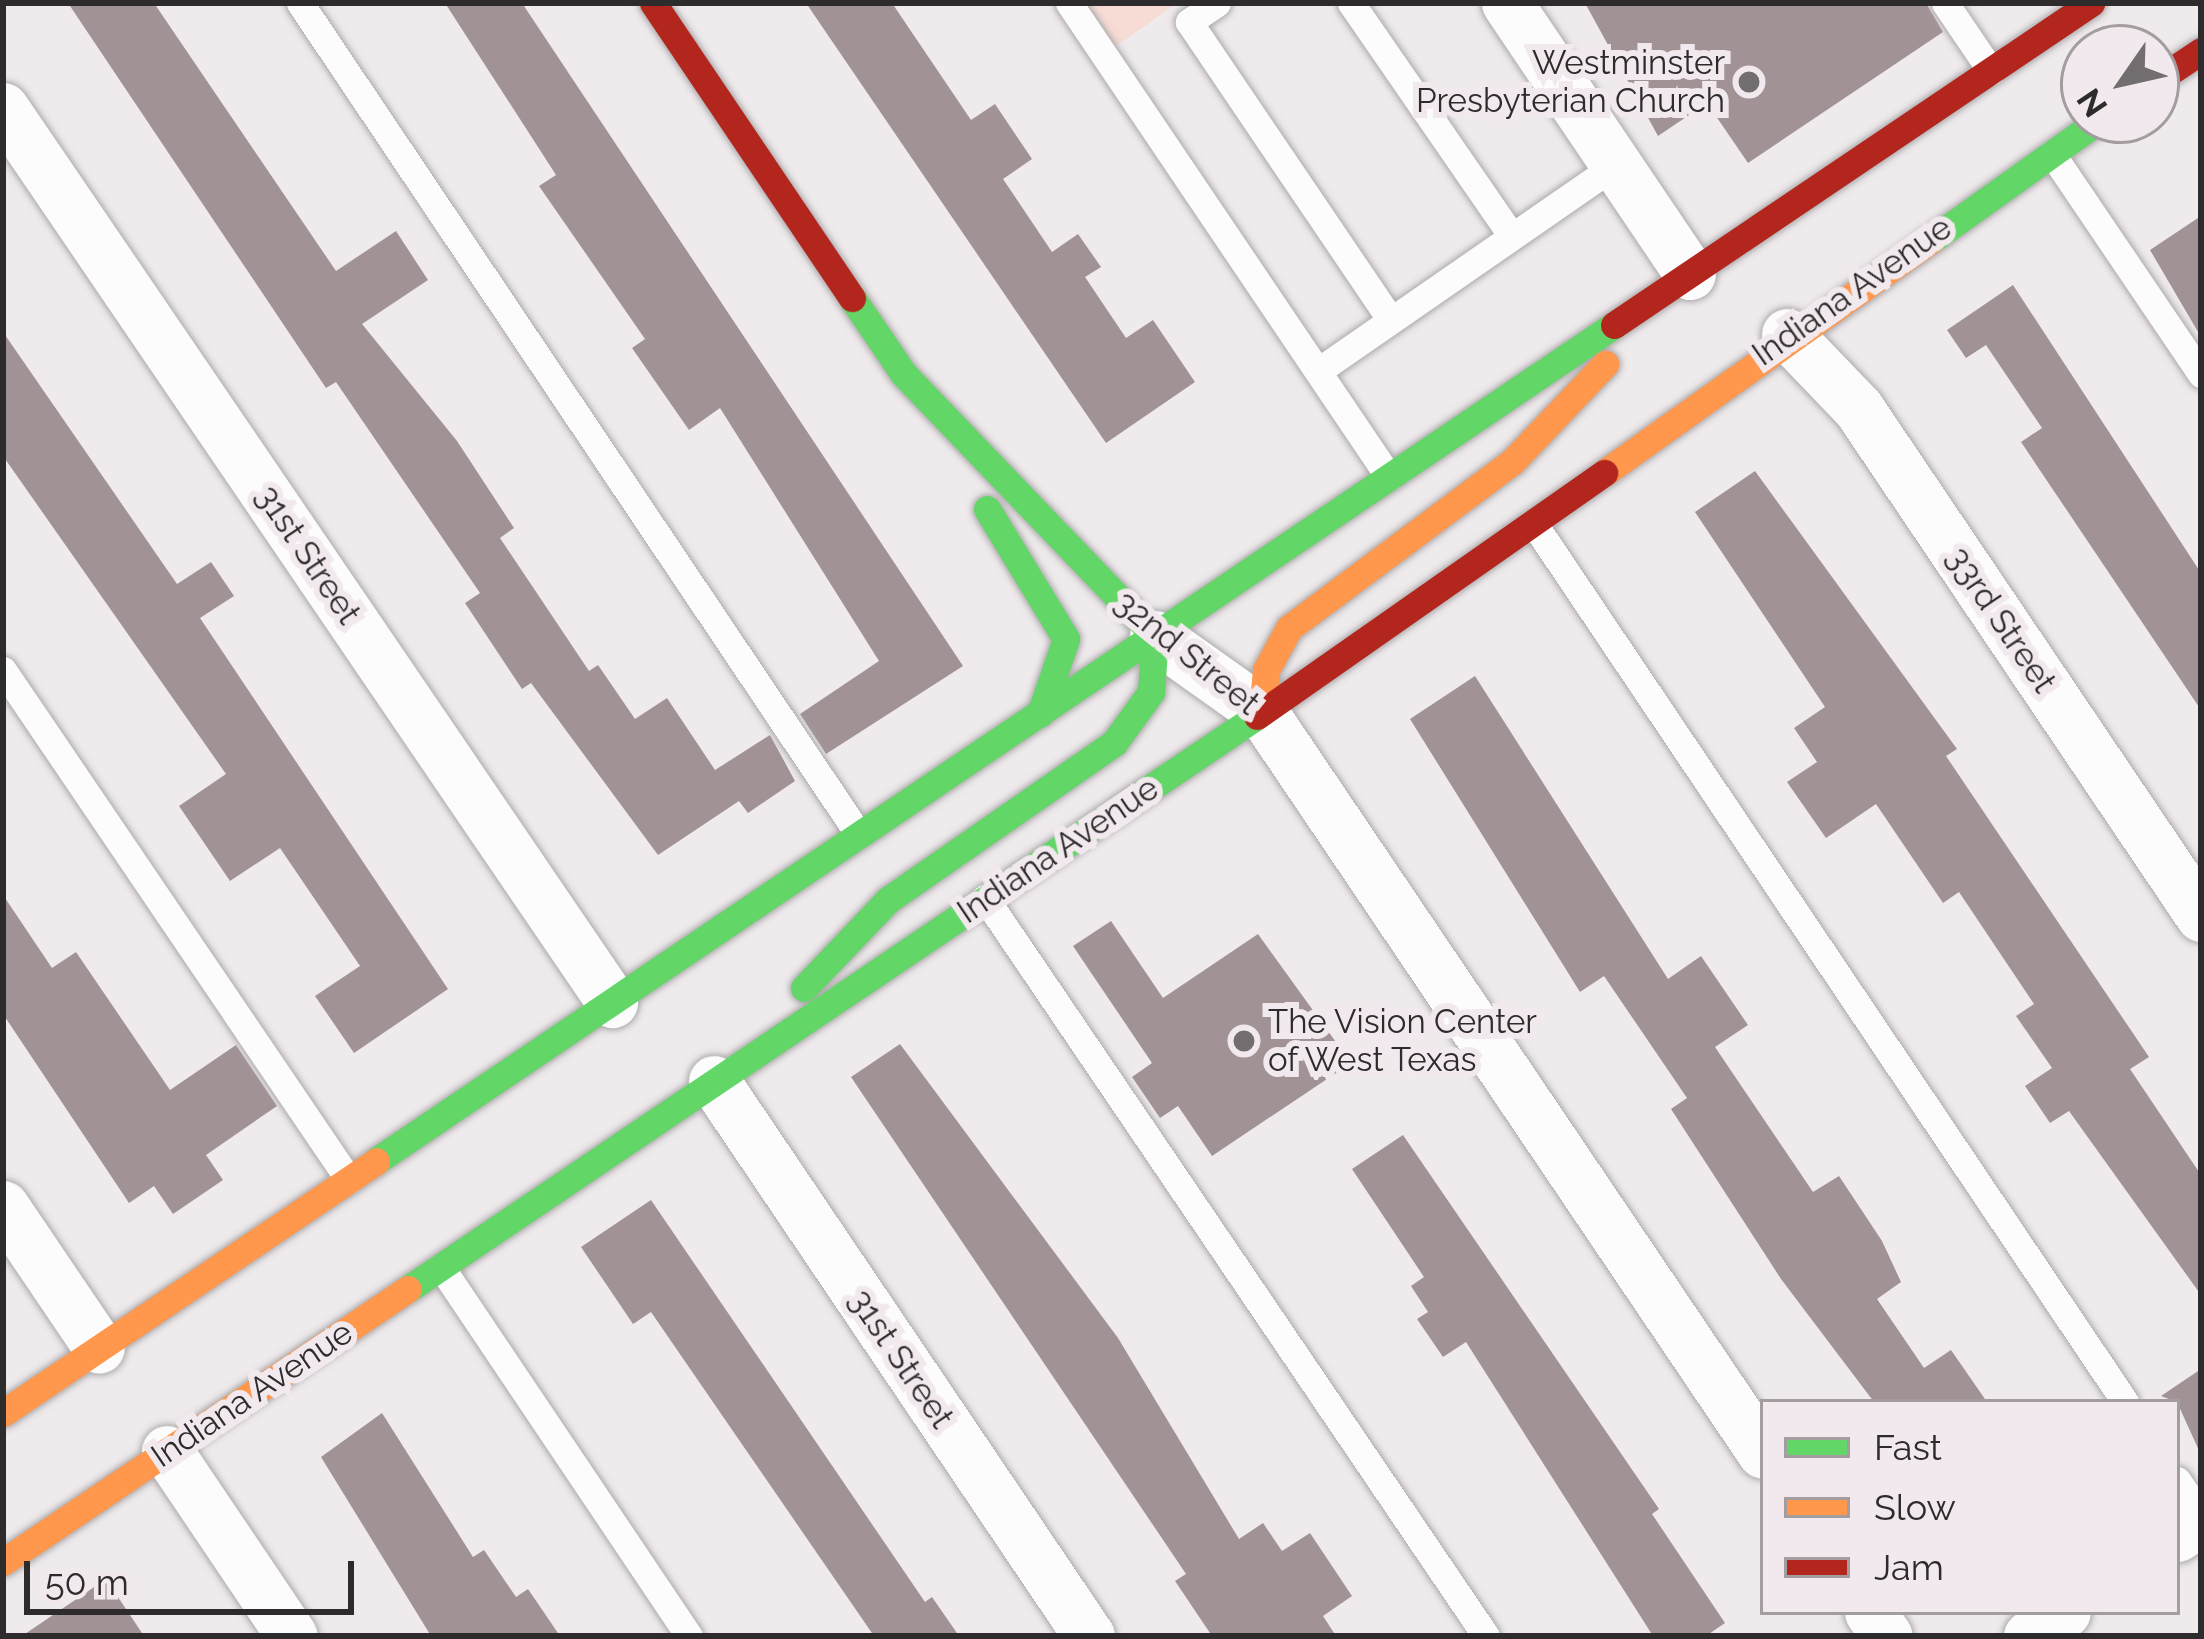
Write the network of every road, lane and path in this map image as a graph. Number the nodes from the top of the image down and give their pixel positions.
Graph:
1 (300, 3) edge
2 (653, 3) edge
3 (1069, 3) edge
4 (1217, 3) edge
5 (1352, 3) edge
6 (1507, 3) edge
7 (1945, 3) edge
8 (2091, 3) edge
9 (1991, 71) junction
10 (3, 108) edge
11 (2064, 144) edge
12 (2051, 153) junction
13 (1616, 164) junction
14 (1512, 236) junction
15 (1690, 274) junction
16 (1391, 320) junction
17 (1787, 334) junction
18 (1318, 371) junction
19 (903, 373) junction
20 (2201, 374) edge
21 (1389, 477) junction
22 (1534, 524) junction
23 (1155, 637) junction
24 (3, 670) edge
25 (1262, 712) junction
26 (1040, 714) junction
27 (859, 835) junction
28 (986, 898) junction
29 (2201, 916) edge
30 (612, 1002) junction
31 (714, 1082) junction
32 (349, 1180) junction
33 (3, 1206) edge
34 (441, 1267) junction
35 (99, 1348) junction
36 (2123, 1399) edge
37 (3, 1413) edge
38 (1760, 1449) edge
39 (167, 1451) junction
40 (2180, 1485) edge
41 (2201, 1518) edge
42 (3, 1562) edge
43 (2061, 1615) edge
44 (292, 1636) edge
45 (689, 1636) edge
46 (1089, 1636) edge
47 (1486, 1636) edge
48 (2030, 1636) edge

1 - 27 lane
2 - 19 main road, 32nd Street
3 - 18 lane
4 - 16 lane
5 - 14 lane
6 - 13 street
7 - 9 lane
8 - 9 main road
9 - 15 main road
10 - 30 street, 31st Street
11 - 12 main road, Indiana Avenue
12 - 17 main road, Indiana Avenue
12 - 20 lane
13 - 14 lane
13 - 15 street
14 - 16 lane
15 - 21 main road
15 - 25 main road
16 - 18 lane
17 - 22 main road, Indiana Avenue
17 - 29 street, 33rd Street
18 - 21 lane
19 - 23 main road, 32nd Street
19 - 26 main road
21 - 23 main road
22 - 25 main road, Indiana Avenue
22 - 36 lane
23 - 25 street, 32nd Street
23 - 26 main road
23 - 31 main road
24 - 32 lane
25 - 28 main road, Indiana Avenue
25 - 38 street, 32nd Street
26 - 27 main road
27 - 30 main road
28 - 31 main road, Indiana Avenue
28 - 47 lane
30 - 32 main road
31 - 34 main road, Indiana Avenue
31 - 46 street, 31st Street
32 - 35 main road
33 - 35 street
34 - 39 main road, Indiana Avenue
34 - 45 lane
35 - 37 main road
39 - 42 main road, Indiana Avenue
39 - 44 street
40 - 41 lane
43 - 48 street

